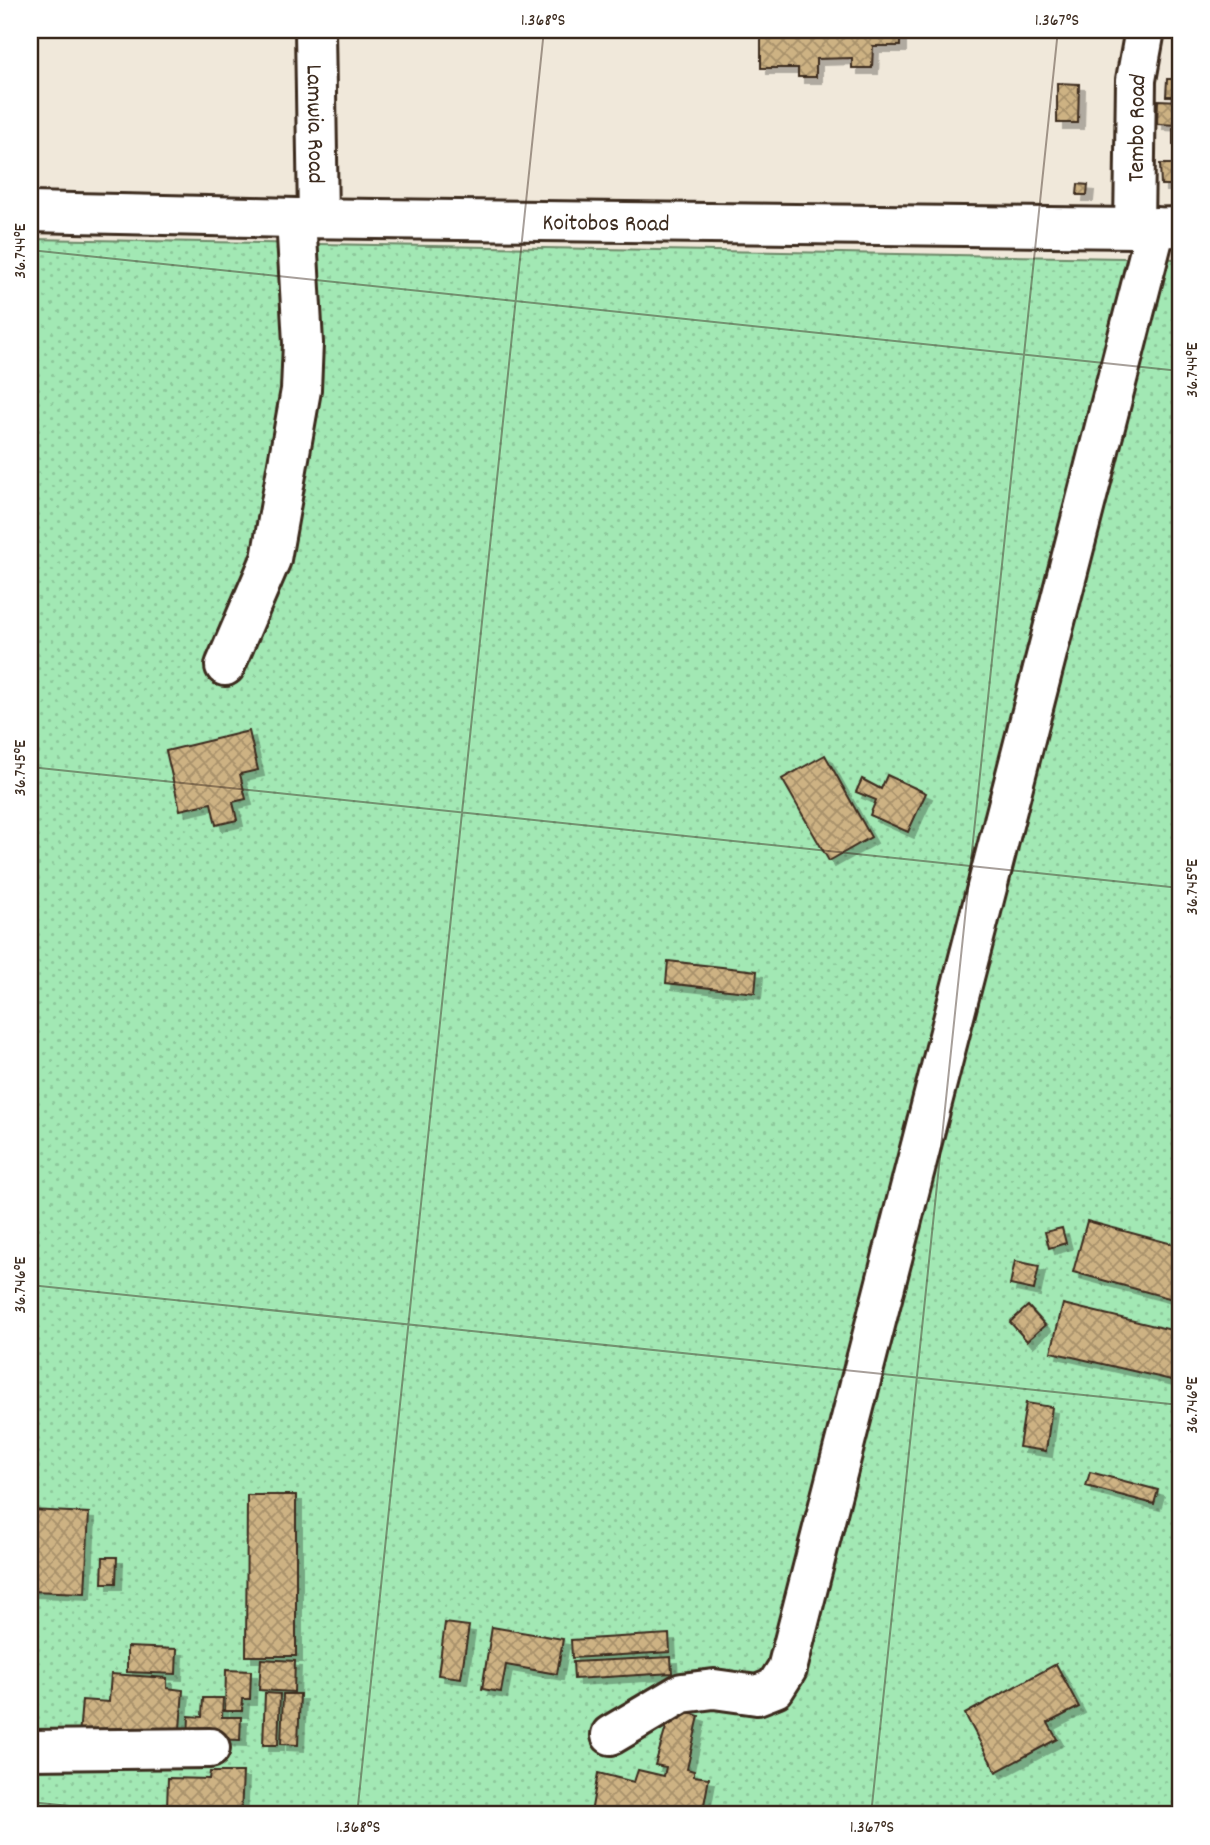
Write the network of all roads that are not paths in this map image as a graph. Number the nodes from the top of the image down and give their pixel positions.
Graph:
1 (315, 30) edge
2 (1145, 30) edge
3 (30, 212) edge
4 (307, 218) junction
5 (1157, 227) edge
6 (225, 666) dead end
7 (611, 1735) dead end
8 (210, 1748) dead end
9 (30, 1750) edge

1 - 4 street, Lamwia Road
2 - 5 street, Tembo Road
3 - 4 street, Koitobos Road
4 - 5 street, Koitobos Road
4 - 6 street, Lamwia Road
5 - 7 street, Tembo Road
8 - 9 street

